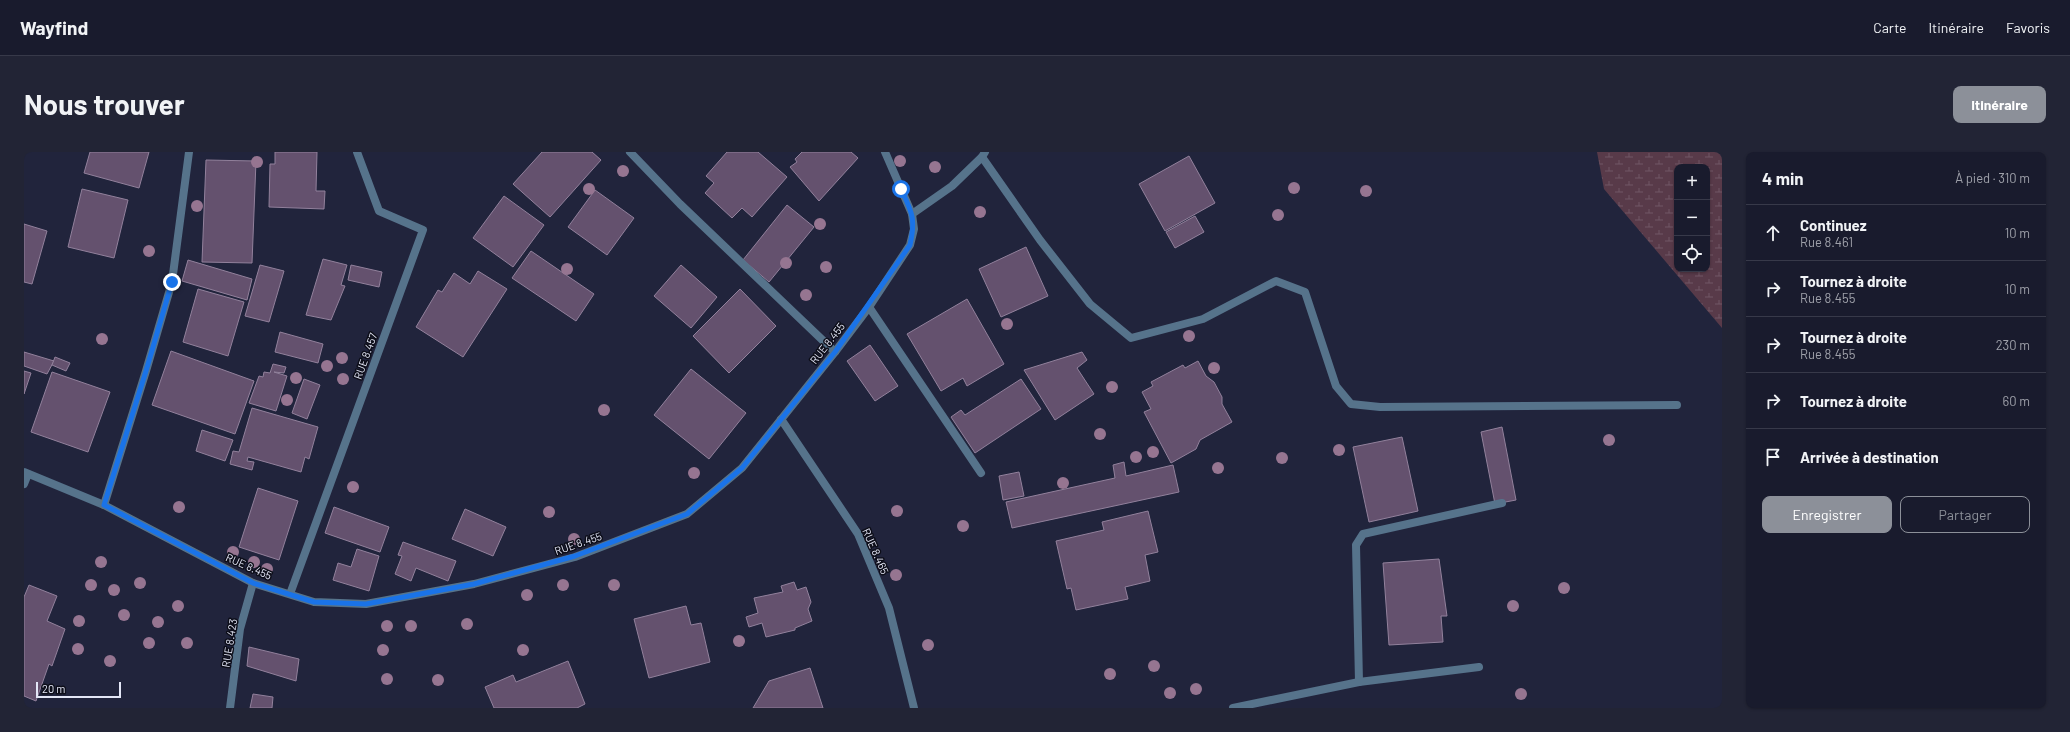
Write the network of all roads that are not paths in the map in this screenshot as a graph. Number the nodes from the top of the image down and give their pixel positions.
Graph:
1 (189, 152) edge
2 (357, 152) edge
3 (630, 152) edge
4 (885, 152) edge
5 (983, 155) edge
6 (912, 214) junction
7 (868, 307) junction
8 (835, 352) junction
9 (1677, 405) dead end
10 (781, 419) junction
11 (26, 473) edge
12 (981, 473) dead end
13 (24, 484) edge
14 (1502, 503) dead end
15 (104, 505) junction
16 (253, 583) junction
17 (290, 594) junction
18 (1479, 667) dead end
19 (1360, 682) junction
20 (230, 708) edge
21 (914, 708) edge
22 (1233, 708) edge

1 - 15 street
2 - 17 street, RUE 8.457
3 - 8 street
4 - 6 street
5 - 6 street
5 - 9 street
6 - 7 street, RUE 8.455
7 - 8 street, RUE 8.455
7 - 12 street
8 - 10 street, RUE 8.455
10 - 17 street, RUE 8.455
10 - 21 street, RUE 8.465
11 - 13 street
11 - 15 street, RUE 8.455
14 - 19 street
15 - 16 street, RUE 8.455
16 - 17 street, RUE 8.455
16 - 20 street, RUE 8.423
18 - 19 street
19 - 22 street

